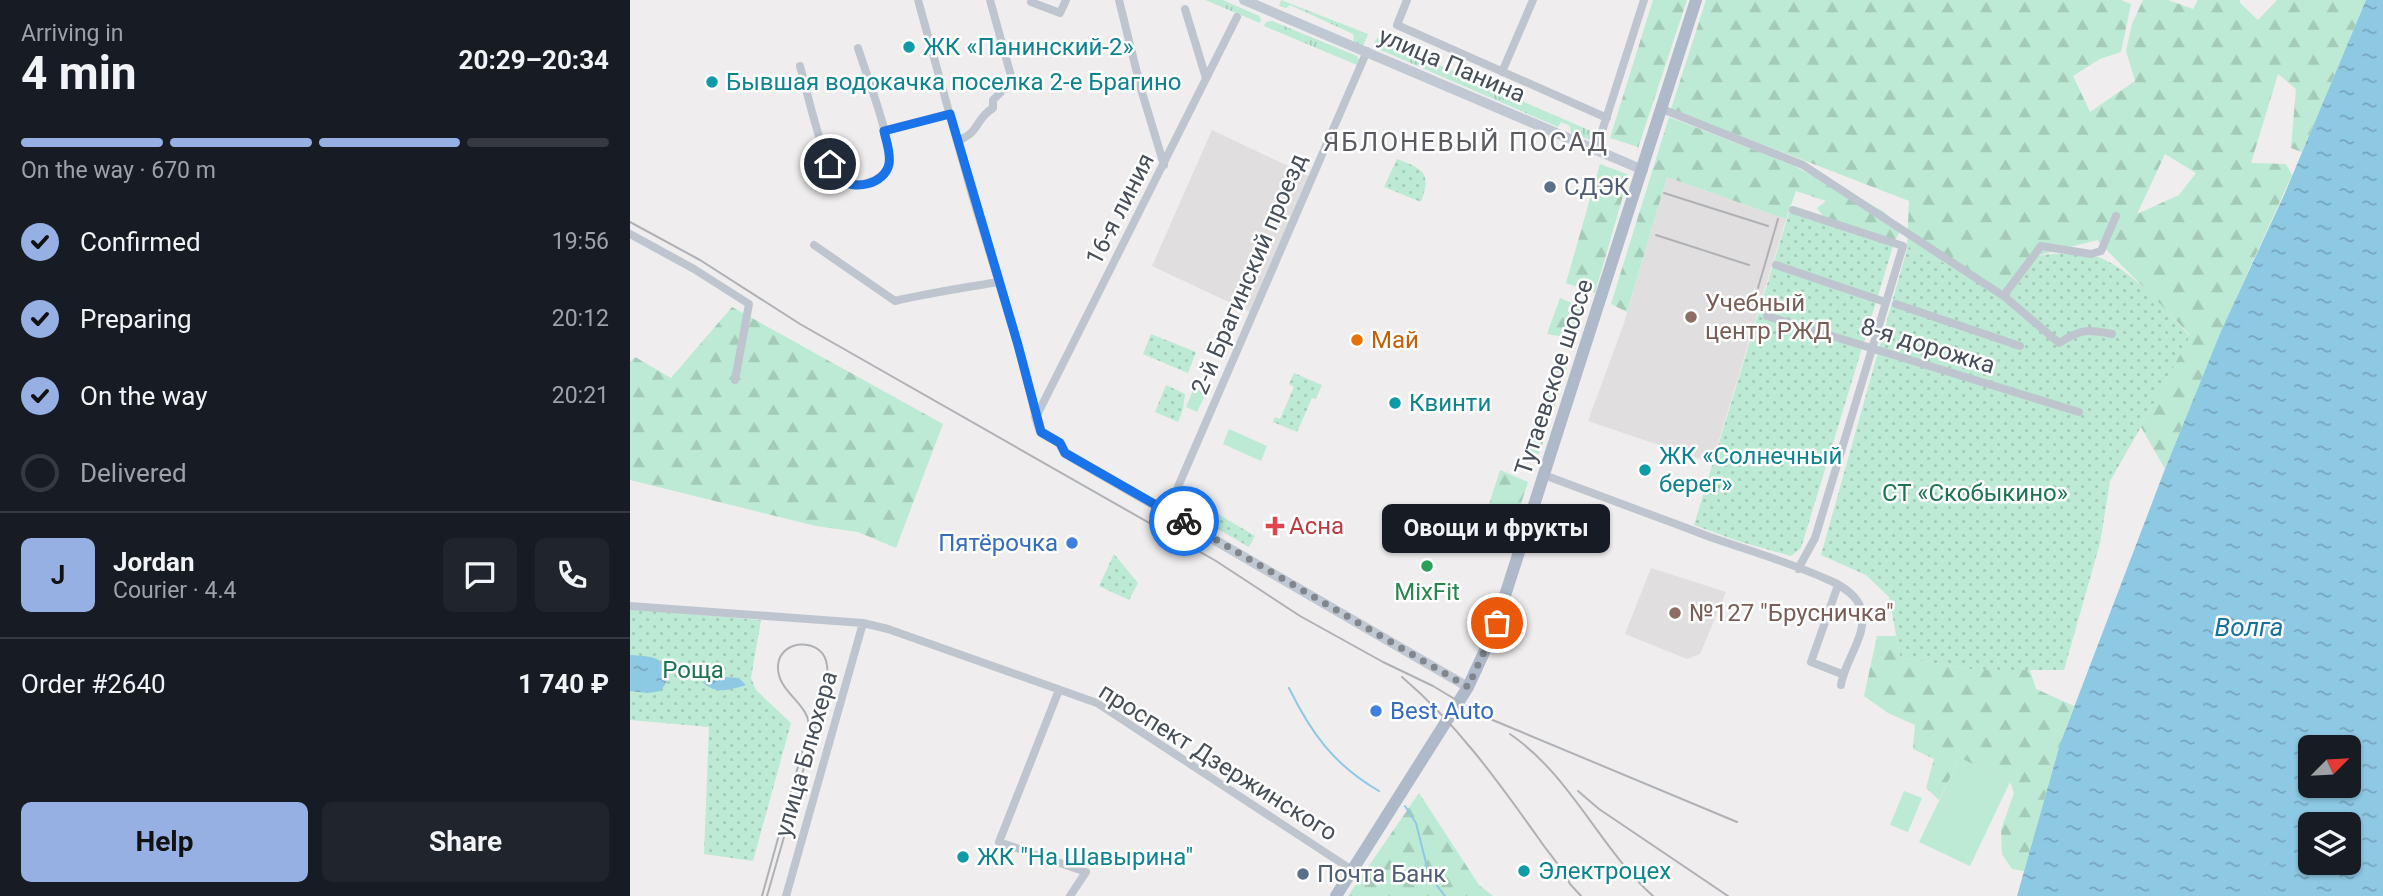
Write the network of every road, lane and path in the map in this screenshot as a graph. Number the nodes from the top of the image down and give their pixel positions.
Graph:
1 (918, 0) edge
2 (990, 0) edge
3 (1032, 0) edge
4 (1066, 0) edge
5 (1119, 0) edge
6 (1244, 0) edge
7 (1407, 0) edge
8 (1533, 0) edge
9 (1644, 0) edge
10 (1696, 0) edge
11 (1185, 9) dead end
12 (1237, 17) dead end
13 (858, 48) dead end
14 (1367, 51) junction
15 (800, 66) dead end
16 (1502, 72) junction
17 (1206, 78) junction
18 (1662, 109) junction
19 (950, 114) junction
20 (1607, 118) junction
21 (884, 131) junction
22 (957, 141) junction
23 (1596, 150) junction
24 (1164, 164) junction
25 (1643, 170) junction
26 (1793, 210) dead end
27 (2116, 216) dead end
28 (630, 234) edge
29 (814, 245) dead end
30 (1776, 265) dead end
31 (998, 282) junction
32 (2005, 297) junction
33 (1885, 302) junction
34 (1896, 304) dead end
35 (1767, 316) dead end
36 (2112, 334) dead end
37 (2020, 346) dead end
38 (1871, 349) junction
39 (735, 380) dead end
40 (2078, 412) dead end
41 (1036, 417) junction
42 (1544, 475) junction
43 (1167, 512) junction
44 (1798, 569) junction
45 (1839, 586) junction
46 (630, 606) edge
47 (863, 623) junction
48 (1842, 674) junction
49 (1841, 685) dead end
50 (1468, 687) junction
51 (1059, 690) junction
52 (1352, 870) junction
53 (786, 896) edge
54 (1070, 896) edge
55 (1336, 896) edge

1 - 19 street
2 - 22 street
3 - 4 street
5 - 24 street
6 - 14 street, улица Панина
7 - 16 street
8 - 16 street
9 - 20 street
10 - 18 main road, Тутаевское шоссе
11 - 17 street
12 - 17 street, 16-я линия
13 - 21 street
14 - 23 street, улица Панина
14 - 43 street, 2-й Брагинский проезд
15 - 21 street
16 - 20 street
17 - 24 street, 16-я линия
18 - 25 main road, Тутаевское шоссе
18 - 32 street
19 - 21 street
19 - 22 street
20 - 23 street
22 - 31 street
23 - 25 street, улица Панина
24 - 41 street, 16-я линия
25 - 42 main road, Тутаевское шоссе
26 - 33 street
27 - 32 street
28 - 39 street
29 - 31 street
30 - 33 street
31 - 41 street
32 - 36 street
33 - 38 street
34 - 37 street
35 - 38 street, 8-я дорожка
38 - 40 street, 8-я дорожка
38 - 44 street
41 - 43 street
42 - 44 street
42 - 50 main road, Тутаевское шоссе
43 - 50 street
44 - 45 street
45 - 48 street
45 - 48 street
46 - 47 street, проспект Дзержинского
47 - 51 street, проспект Дзержинского
47 - 53 street, улица Блюхера
48 - 49 street
50 - 52 main road, Тутаевское шоссе
51 - 52 street, проспект Дзержинского
51 - 54 street
52 - 55 main road, Тутаевское шоссе

